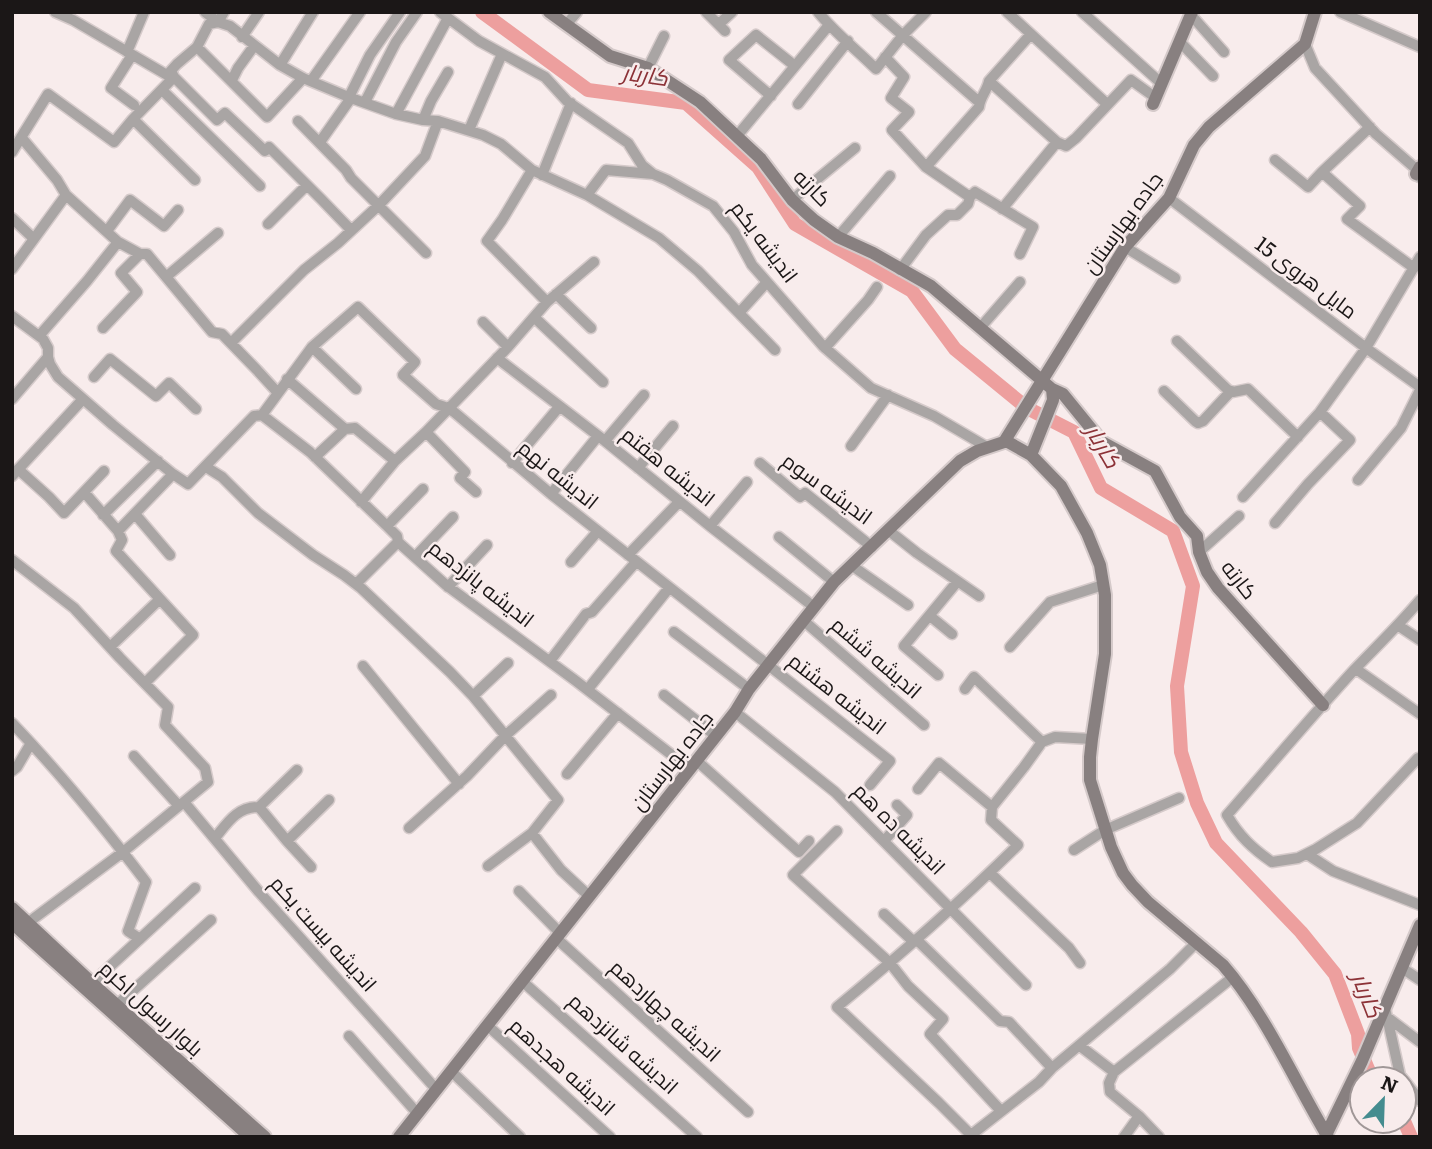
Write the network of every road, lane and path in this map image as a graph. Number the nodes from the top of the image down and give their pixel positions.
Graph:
1 (55, 12) edge
2 (144, 12) edge
3 (205, 12) edge
4 (224, 12) edge
5 (259, 12) edge
6 (313, 12) edge
7 (360, 12) edge
8 (400, 12) edge
9 (417, 12) edge
10 (549, 12) edge
11 (577, 12) edge
12 (706, 12) edge
13 (732, 12) edge
14 (818, 12) edge
15 (876, 12) edge
16 (926, 12) edge
17 (1007, 12) edge
18 (1082, 12) edge
19 (1315, 12) edge
20 (1340, 12) edge
21 (1191, 13) edge
22 (444, 15) edge
23 (218, 22) junction
24 (566, 25) junction
25 (829, 25) junction
26 (1031, 34) junction
27 (902, 35) junction
28 (664, 36) dead end
29 (242, 37) junction
30 (848, 41) junction
31 (1180, 43) junction
32 (1305, 44) junction
33 (254, 46) junction
34 (197, 47) junction
35 (1420, 47) edge
36 (1224, 52) dead end
37 (129, 53) junction
38 (502, 54) junction
39 (885, 57) junction
40 (280, 65) junction
41 (795, 66) junction
42 (648, 68) junction
43 (448, 72) dead end
44 (172, 74) junction
45 (1213, 76) dead end
46 (232, 80) junction
47 (307, 80) junction
48 (989, 81) junction
49 (1162, 84) junction
50 (162, 90) junction
51 (771, 96) junction
52 (350, 98) junction
53 (1155, 101) joint
54 (365, 102) junction
55 (979, 102) junction
56 (570, 103) junction
57 (798, 104) dead end
58 (1107, 104) junction
59 (134, 105) dead end
60 (396, 114) junction
61 (133, 119) junction
62 (423, 120) junction
63 (298, 121) dead end
64 (438, 121) junction
65 (1370, 127) junction
66 (469, 130) junction
67 (737, 136) junction
68 (21, 137) junction
69 (320, 142) junction
70 (1057, 142) junction
71 (855, 148) dead end
72 (12, 152) edge
73 (1275, 160) dead end
74 (926, 167) junction
75 (537, 172) junction
76 (1322, 172) junction
77 (1419, 173) edge
78 (653, 174) junction
79 (890, 176) dead end
80 (195, 180) dead end
81 (307, 185) junction
82 (260, 186) dead end
83 (66, 195) junction
84 (587, 195) junction
85 (970, 197) junction
86 (1169, 198) junction
87 (792, 200) junction
88 (379, 205) junction
89 (1002, 209) junction
90 (178, 210) dead end
91 (12, 218) edge
92 (268, 224) dead end
93 (351, 230) junction
94 (107, 231) junction
95 (218, 233) dead end
96 (838, 237) junction
97 (34, 239) junction
98 (118, 242) junction
99 (1125, 247) junction
100 (426, 253) dead end
101 (140, 254) junction
102 (1020, 254) dead end
103 (1420, 257) edge
104 (594, 262) dead end
105 (1414, 268) junction
106 (12, 270) edge
107 (900, 270) junction
108 (166, 277) junction
109 (1175, 278) dead end
110 (767, 282) junction
111 (1020, 282) dead end
112 (877, 287) dead end
113 (556, 295) junction
114 (547, 302) junction
115 (739, 313) junction
116 (12, 316) edge
117 (535, 318) junction
118 (483, 322) dead end
119 (103, 328) dead end
120 (591, 328) dead end
121 (980, 328) junction
122 (39, 336) junction
123 (1177, 341) dead end
124 (231, 343) junction
125 (312, 347) junction
126 (508, 347) junction
127 (825, 348) junction
128 (1366, 348) junction
129 (775, 350) dead end
130 (48, 357) junction
131 (497, 358) junction
132 (94, 377) dead end
133 (287, 379) junction
134 (604, 382) dead end
135 (356, 389) dead end
136 (1420, 389) edge
137 (1049, 390) junction
138 (1164, 391) dead end
139 (1231, 391) junction
140 (278, 393) junction
141 (644, 395) dead end
142 (888, 395) junction
143 (12, 399) edge
144 (83, 399) junction
145 (559, 407) junction
146 (448, 408) junction
147 (196, 409) dead end
148 (1320, 412) junction
149 (261, 415) junction
150 (673, 426) dead end
151 (345, 429) junction
152 (426, 432) junction
153 (1298, 436) junction
154 (601, 439) junction
155 (1004, 442) junction
156 (851, 446) dead end
157 (987, 447) junction
158 (1026, 452) junction
159 (316, 457) junction
160 (158, 461) junction
161 (395, 461) junction
162 (512, 463) junction
163 (760, 463) dead end
164 (206, 467) junction
165 (638, 468) junction
166 (104, 471) dead end
167 (15, 473) edge
168 (173, 474) junction
169 (1358, 480) dead end
170 (747, 482) dead end
171 (423, 489) dead end
172 (84, 492) junction
173 (476, 492) dead end
174 (551, 494) junction
175 (1243, 497) dead end
176 (361, 502) junction
177 (679, 502) junction
178 (135, 514) junction
179 (103, 515) junction
180 (1239, 516) dead end
181 (453, 517) dead end
182 (1275, 523) dead end
183 (387, 526) junction
184 (710, 526) junction
185 (888, 530) junction
186 (118, 531) junction
187 (598, 531) junction
188 (779, 537) dead end
189 (398, 542) junction
190 (487, 545) dead end
191 (872, 547) junction
192 (1199, 552) junction
193 (170, 555) dead end
194 (415, 557) junction
195 (632, 558) junction
196 (571, 562) dead end
197 (14, 565) edge
198 (851, 565) junction
199 (834, 582) junction
200 (957, 582) junction
201 (356, 584) junction
202 (1103, 585) junction
203 (449, 587) junction
204 (669, 588) junction
205 (979, 597) dead end
206 (160, 599) junction
207 (1420, 600) edge
208 (908, 605) dead end
209 (814, 607) junction
210 (930, 616) junction
211 (804, 621) junction
212 (1399, 626) junction
213 (674, 632) dead end
214 (952, 634) dead end
215 (1420, 640) edge
216 (110, 647) junction
217 (1010, 647) dead end
218 (550, 662) junction
219 (508, 663) dead end
220 (768, 664) junction
221 (363, 666) dead end
222 (1356, 669) junction
223 (939, 675) dead end
224 (145, 683) junction
225 (749, 689) junction
226 (965, 689) dead end
227 (588, 690) junction
228 (551, 695) dead end
229 (664, 695) dead end
230 (473, 696) junction
231 (1323, 705) junction
232 (735, 712) junction
233 (618, 713) junction
234 (1420, 714) edge
235 (12, 723) edge
236 (924, 725) dead end
237 (506, 736) junction
238 (716, 736) junction
239 (1092, 738) junction
240 (1042, 742) junction
241 (31, 743) junction
242 (134, 756) dead end
243 (1420, 758) edge
244 (693, 765) junction
245 (297, 770) dead end
246 (12, 771) edge
247 (567, 774) dead end
248 (458, 784) junction
249 (870, 785) dead end
250 (918, 789) dead end
251 (1179, 798) dead end
252 (329, 800) dead end
253 (182, 804) junction
254 (897, 805) dead end
255 (259, 807) junction
256 (992, 807) junction
257 (409, 828) dead end
258 (837, 831) dead end
259 (1105, 831) junction
260 (532, 833) junction
261 (215, 838) junction
262 (287, 841) junction
263 (809, 841) dead end
264 (884, 841) junction
265 (1074, 850) dead end
266 (123, 852) junction
267 (1307, 854) junction
268 (488, 866) dead end
269 (311, 867) dead end
270 (990, 873) junction
271 (195, 888) dead end
272 (519, 891) dead end
273 (589, 896) junction
274 (1420, 905) edge
275 (12, 908) edge
276 (950, 909) junction
277 (884, 914) dead end
278 (211, 920) dead end
279 (29, 922) junction
280 (12, 923) edge
281 (1419, 927) edge
282 (558, 935) junction
283 (139, 939) junction
284 (915, 940) junction
285 (1196, 943) junction
286 (1080, 962) dead end
287 (890, 963) junction
288 (1402, 968) junction
289 (1233, 977) junction
290 (1420, 980) edge
291 (522, 981) junction
292 (92, 983) junction
293 (1026, 985) dead end
294 (117, 1004) junction
295 (1386, 1013) junction
296 (487, 1025) junction
297 (349, 1036) dead end
298 (1420, 1042) edge
299 (1080, 1046) junction
300 (1398, 1065) edge
301 (1052, 1068) junction
302 (451, 1071) junction
303 (1114, 1072) junction
304 (436, 1089) junction
305 (1001, 1111) junction
306 (748, 1112) dead end
307 (417, 1113) junction
308 (1139, 1116) junction
309 (1327, 1136) edge
310 (250, 1137) edge
311 (265, 1137) edge
312 (398, 1137) edge
313 (520, 1137) edge
314 (610, 1137) edge
315 (698, 1137) edge
316 (1124, 1137) edge
317 (1159, 1137) edge

1 - 37 street
2 - 37 street
3 - 23 street
4 - 23 street
5 - 29 street
6 - 40 street
7 - 47 street
8 - 52 street
9 - 54 street
10 - 24 street, کارته
11 - 24 street
12 - 13 street
14 - 25 street
15 - 27 street
16 - 27 street
17 - 26 street
18 - 49 street
19 - 32 street
20 - 35 street
21 - 31 street
21 - 36 street
22 - 38 street, اندیشه یکم
22 - 60 street
23 - 29 street
23 - 34 street
24 - 42 street, کارته
25 - 30 street
25 - 41 street
26 - 48 street
26 - 58 street
27 - 39 street
27 - 55 street
28 - 42 street
29 - 33 street
30 - 39 street
30 - 57 street
31 - 45 street
31 - 49 street
32 - 65 street
32 - 86 street, جاده بهارستان
33 - 40 street
33 - 46 street
34 - 44 street
34 - 46 street
37 - 44 street
37 - 59 street
38 - 56 street, اندیشه یکم
38 - 66 street
39 - 74 street
40 - 47 street
41 - 51 street
41 - 51 street
42 - 67 street, کارته
43 - 62 street
44 - 50 street
44 - 81 street
46 - 47 street
47 - 52 street
48 - 55 street
48 - 70 street
49 - 53 street
50 - 61 street
50 - 82 street
51 - 67 street
52 - 54 street
52 - 69 street
53 - 58 street
54 - 60 street
55 - 74 street
56 - 75 street
56 - 78 street, اندیشه یکم
58 - 70 street
60 - 62 street
61 - 68 street
61 - 80 street
62 - 64 street
63 - 69 street
64 - 66 street
64 - 88 street
65 - 76 street
65 - 77 street
66 - 75 street
67 - 87 street, کارته
68 - 72 street
68 - 83 street
69 - 88 street
70 - 89 street
71 - 87 street
73 - 76 street
74 - 85 street
75 - 84 street
75 - 114 street
76 - 105 street
78 - 84 street
78 - 110 street, اندیشه یکم
79 - 96 street
81 - 92 street
81 - 93 street
83 - 94 street
83 - 97 street
84 - 115 street
85 - 89 street
85 - 107 street
86 - 99 street, جاده بهارستان
86 - 128 street, مایل هروی 15
87 - 96 street, کارته
88 - 93 street
88 - 100 street
89 - 102 street
90 - 94 street
91 - 97 street
93 - 124 street
94 - 98 street
95 - 108 street
96 - 107 street, کارته
97 - 106 street
98 - 101 street
98 - 122 street
99 - 109 street
99 - 137 street, جاده بهارستان
101 - 108 street
101 - 119 street
103 - 105 street
104 - 113 street
105 - 128 street
107 - 121 street, کارته
108 - 124 street
110 - 115 street
110 - 127 street, اندیشه یکم
111 - 121 street
112 - 127 street
113 - 114 street
113 - 120 street
114 - 117 street
115 - 129 street
116 - 122 street
117 - 126 street
117 - 134 street
118 - 126 street
121 - 137 street, کارته
122 - 130 street
123 - 139 street
124 - 140 street
125 - 133 street
125 - 135 street
125 - 146 street, اندیشه نهم
126 - 131 street
127 - 142 street, اندیشه یکم
128 - 136 street, مایل هروی 15
128 - 148 street
130 - 143 street
130 - 144 street
131 - 145 street, اندیشه هفتم
131 - 146 street
132 - 147 street
133 - 140 street
133 - 151 street
136 - 169 street
137 - 155 street, جاده بهارستان
137 - 158 street
137 - 192 street, کارته
138 - 139 street
139 - 153 street
140 - 149 street
141 - 154 street
142 - 156 street
142 - 157 street, اندیشه یکم
144 - 160 street
144 - 167 street
145 - 154 street, اندیشه هفتم
145 - 162 street
146 - 152 street
146 - 162 street, اندیشه نهم
148 - 153 street
148 - 182 street
149 - 159 street, اندیشه پانزدهم
149 - 164 street
150 - 165 street
151 - 159 street
151 - 161 street
152 - 161 street
152 - 173 street
153 - 175 street
154 - 165 street, اندیشه هفتم
154 - 174 street
155 - 157 street, جاده بهارستان
155 - 158 street
157 - 185 street, جاده بهارستان
158 - 202 street
159 - 176 street, اندیشه پانزدهم
160 - 168 street
160 - 179 street
161 - 176 street
162 - 174 street, اندیشه نهم
163 - 191 street, اندیشه سوم
164 - 168 street
164 - 201 street
165 - 177 street, اندیشه هفتم
166 - 172 street
167 - 172 street
168 - 178 street
170 - 184 street
171 - 183 street
172 - 179 street
174 - 187 street, اندیشه نهم
176 - 183 street, اندیشه پانزدهم
177 - 184 street, اندیشه هفتم
177 - 195 street
178 - 186 street
178 - 193 street
179 - 186 street
180 - 192 street
181 - 194 street
183 - 189 street, اندیشه پانزدهم
184 - 209 street, اندیشه هفتم
185 - 191 street, جاده بهارستان
185 - 200 street
186 - 206 street
187 - 195 street, اندیشه نهم
187 - 196 street
188 - 199 street
189 - 194 street, اندیشه پانزدهم
189 - 201 street
190 - 203 street
191 - 198 street, جاده بهارستان
192 - 231 street, کارته
194 - 203 street, اندیشه پانزدهم
195 - 204 street, اندیشه نهم
195 - 218 street
197 - 216 street
198 - 199 street, جاده بهارستان
198 - 208 street
199 - 209 street, جاده بهارستان
200 - 205 street
200 - 210 street
201 - 230 street
202 - 217 street
202 - 239 street
203 - 218 street, اندیشه پانزدهم
204 - 220 street, اندیشه نهم
204 - 227 street
206 - 216 street
206 - 224 street
207 - 212 street
209 - 211 street, جاده بهارستان
210 - 214 street
210 - 223 street
211 - 220 street, جاده بهارستان
211 - 236 street, اندیشه ششم
212 - 215 street
212 - 222 street
213 - 225 street
216 - 224 street
218 - 227 street, اندیشه پانزدهم
219 - 230 street
220 - 225 street, جاده بهارستان
220 - 249 street, اندیشه هشتم
221 - 248 street
222 - 231 street
222 - 234 street
224 - 253 street
225 - 232 street, جاده بهارستان
226 - 240 street
227 - 233 street, اندیشه پانزدهم
228 - 237 street
229 - 238 street
230 - 237 street
231 - 267 street
232 - 238 street, جاده بهارستان
232 - 264 street, اندیشه ده هم
233 - 244 street, اندیشه پانزدهم
233 - 247 street
235 - 241 street
237 - 248 street
237 - 260 street
238 - 244 street, جاده بهارستان
239 - 240 street
239 - 259 street
240 - 256 street
241 - 246 street
241 - 266 street
242 - 253 street, اندیشه بیست یکم
243 - 267 street
244 - 263 street, اندیشه پانزدهم
244 - 273 street, جاده بهارستان
245 - 255 street
248 - 257 street
250 - 256 street
251 - 259 street
252 - 262 street
253 - 261 street, اندیشه بیست یکم
253 - 266 street
254 - 264 street
255 - 261 street
255 - 262 street
256 - 270 street
258 - 287 street
259 - 265 street
259 - 285 street
260 - 268 street
260 - 273 street
261 - 304 street, اندیشه بیست یکم
262 - 269 street
264 - 276 street, اندیشه ده هم
266 - 279 street
266 - 283 street
267 - 274 street
270 - 276 street
270 - 286 street
271 - 283 street
272 - 282 street, اندیشه چهاردهم
273 - 282 street, جاده بهارستان
275 - 279 street, بلوار رسول اکرم
276 - 284 street
276 - 293 street, اندیشه ده هم
277 - 284 street
278 - 294 street
279 - 292 street, بلوار رسول اکرم
280 - 310 street, بلوار رسول اکرم
281 - 288 street
282 - 291 street, جاده بهارستان
282 - 306 street, اندیشه چهاردهم
283 - 292 street
284 - 287 street
284 - 301 street
285 - 289 street
285 - 299 street
287 - 305 street
287 - 305 street
288 - 290 street
288 - 295 street
289 - 303 street
289 - 309 street
291 - 296 street, جاده بهارستان
291 - 315 street, اندیشه شانزدهم
292 - 294 street, بلوار رسول اکرم
294 - 311 street, بلوار رسول اکرم
295 - 298 street
295 - 300 street
295 - 309 street
296 - 302 street, جاده بهارستان
296 - 314 street, اندیشه هجدهم
297 - 307 street
299 - 301 street
299 - 303 street
301 - 305 street
302 - 304 street, جاده بهارستان
302 - 313 street
303 - 308 street
304 - 307 street, جاده بهارستان
307 - 312 street, جاده بهارستان
308 - 316 street
308 - 317 street

